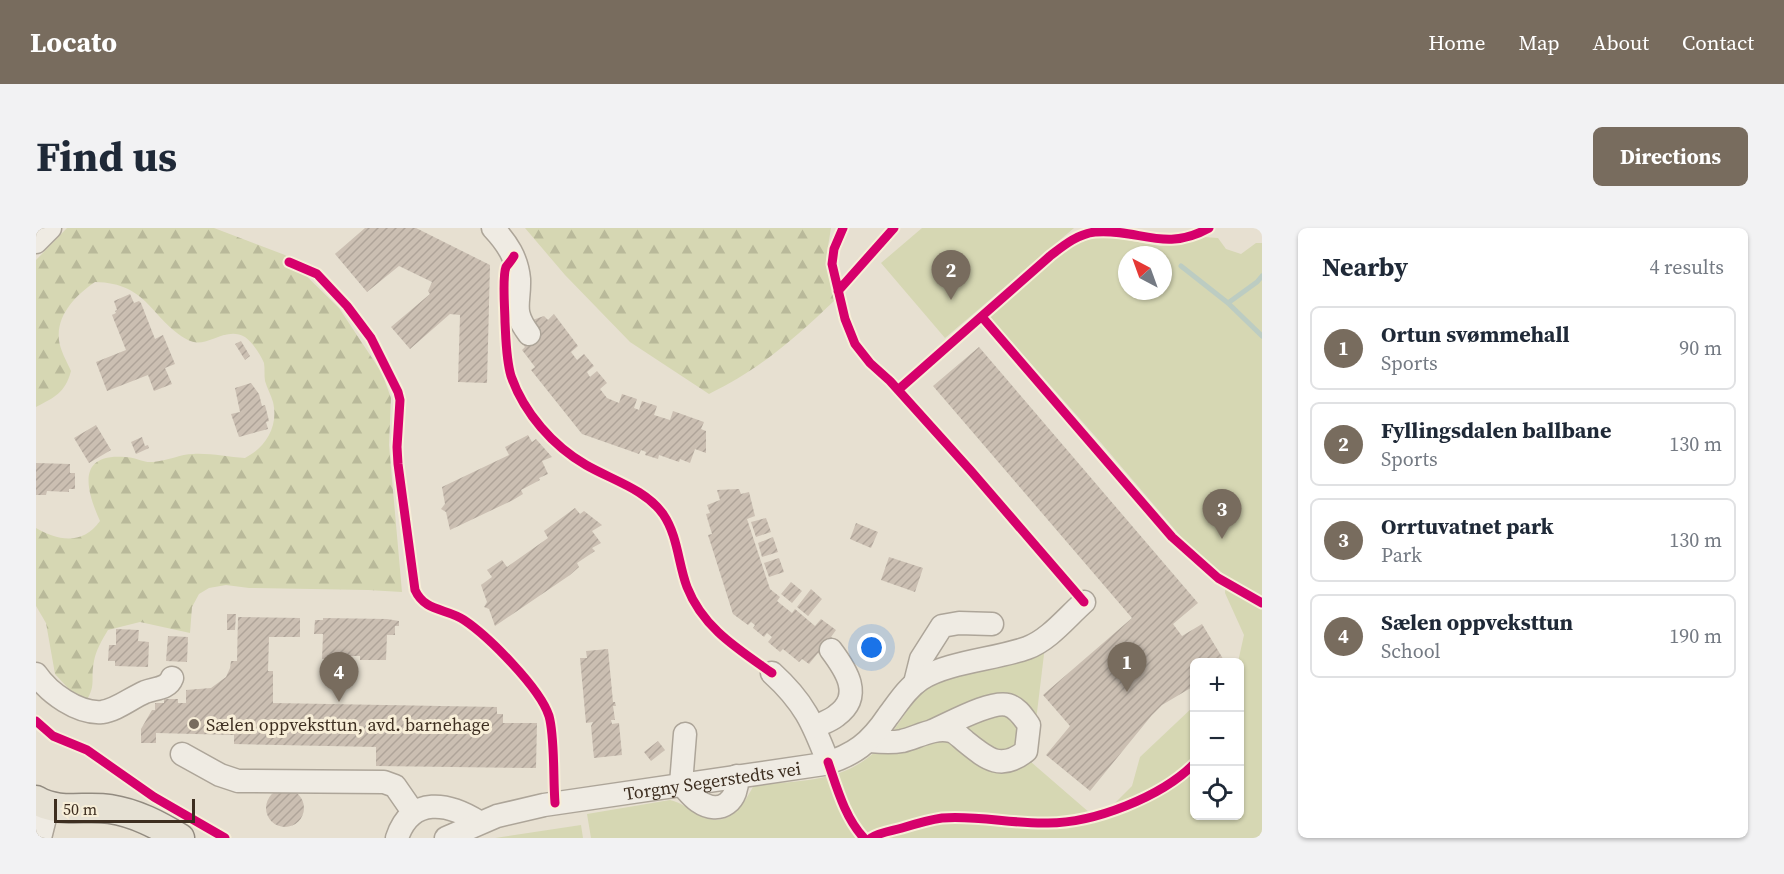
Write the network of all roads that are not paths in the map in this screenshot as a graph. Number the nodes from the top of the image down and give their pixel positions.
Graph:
1 (50, 228) edge
2 (493, 228) edge
3 (36, 242) edge
4 (529, 334) dead end
5 (1083, 602) dead end
6 (992, 624) dead end
7 (831, 650) dead end
8 (772, 673) dead end
9 (36, 674) edge
10 (172, 678) dead end
11 (915, 683) junction
12 (815, 727) junction
13 (932, 731) dead end
14 (685, 734) dead end
15 (870, 741) junction
16 (182, 754) dead end
17 (828, 762) junction
18 (681, 784) junction
19 (42, 803) edge
20 (413, 812) junction
21 (479, 822) junction
22 (40, 838) edge
23 (180, 838) edge
24 (397, 838) edge
25 (446, 838) edge

1 - 3 street
2 - 4 street
5 - 11 street, Torgny Segerstedts vei
6 - 11 street, Torgny Segerstedts vei
7 - 12 street
8 - 12 street
9 - 10 street
11 - 15 street, Torgny Segerstedts vei
12 - 17 street
13 - 15 street
14 - 18 street
15 - 17 street, Torgny Segerstedts vei
16 - 20 street
17 - 18 street, Torgny Segerstedts vei
18 - 21 street, Torgny Segerstedts vei
19 - 22 street
19 - 23 main road
20 - 21 street
20 - 24 street
21 - 25 street, Torgny Segerstedts vei

